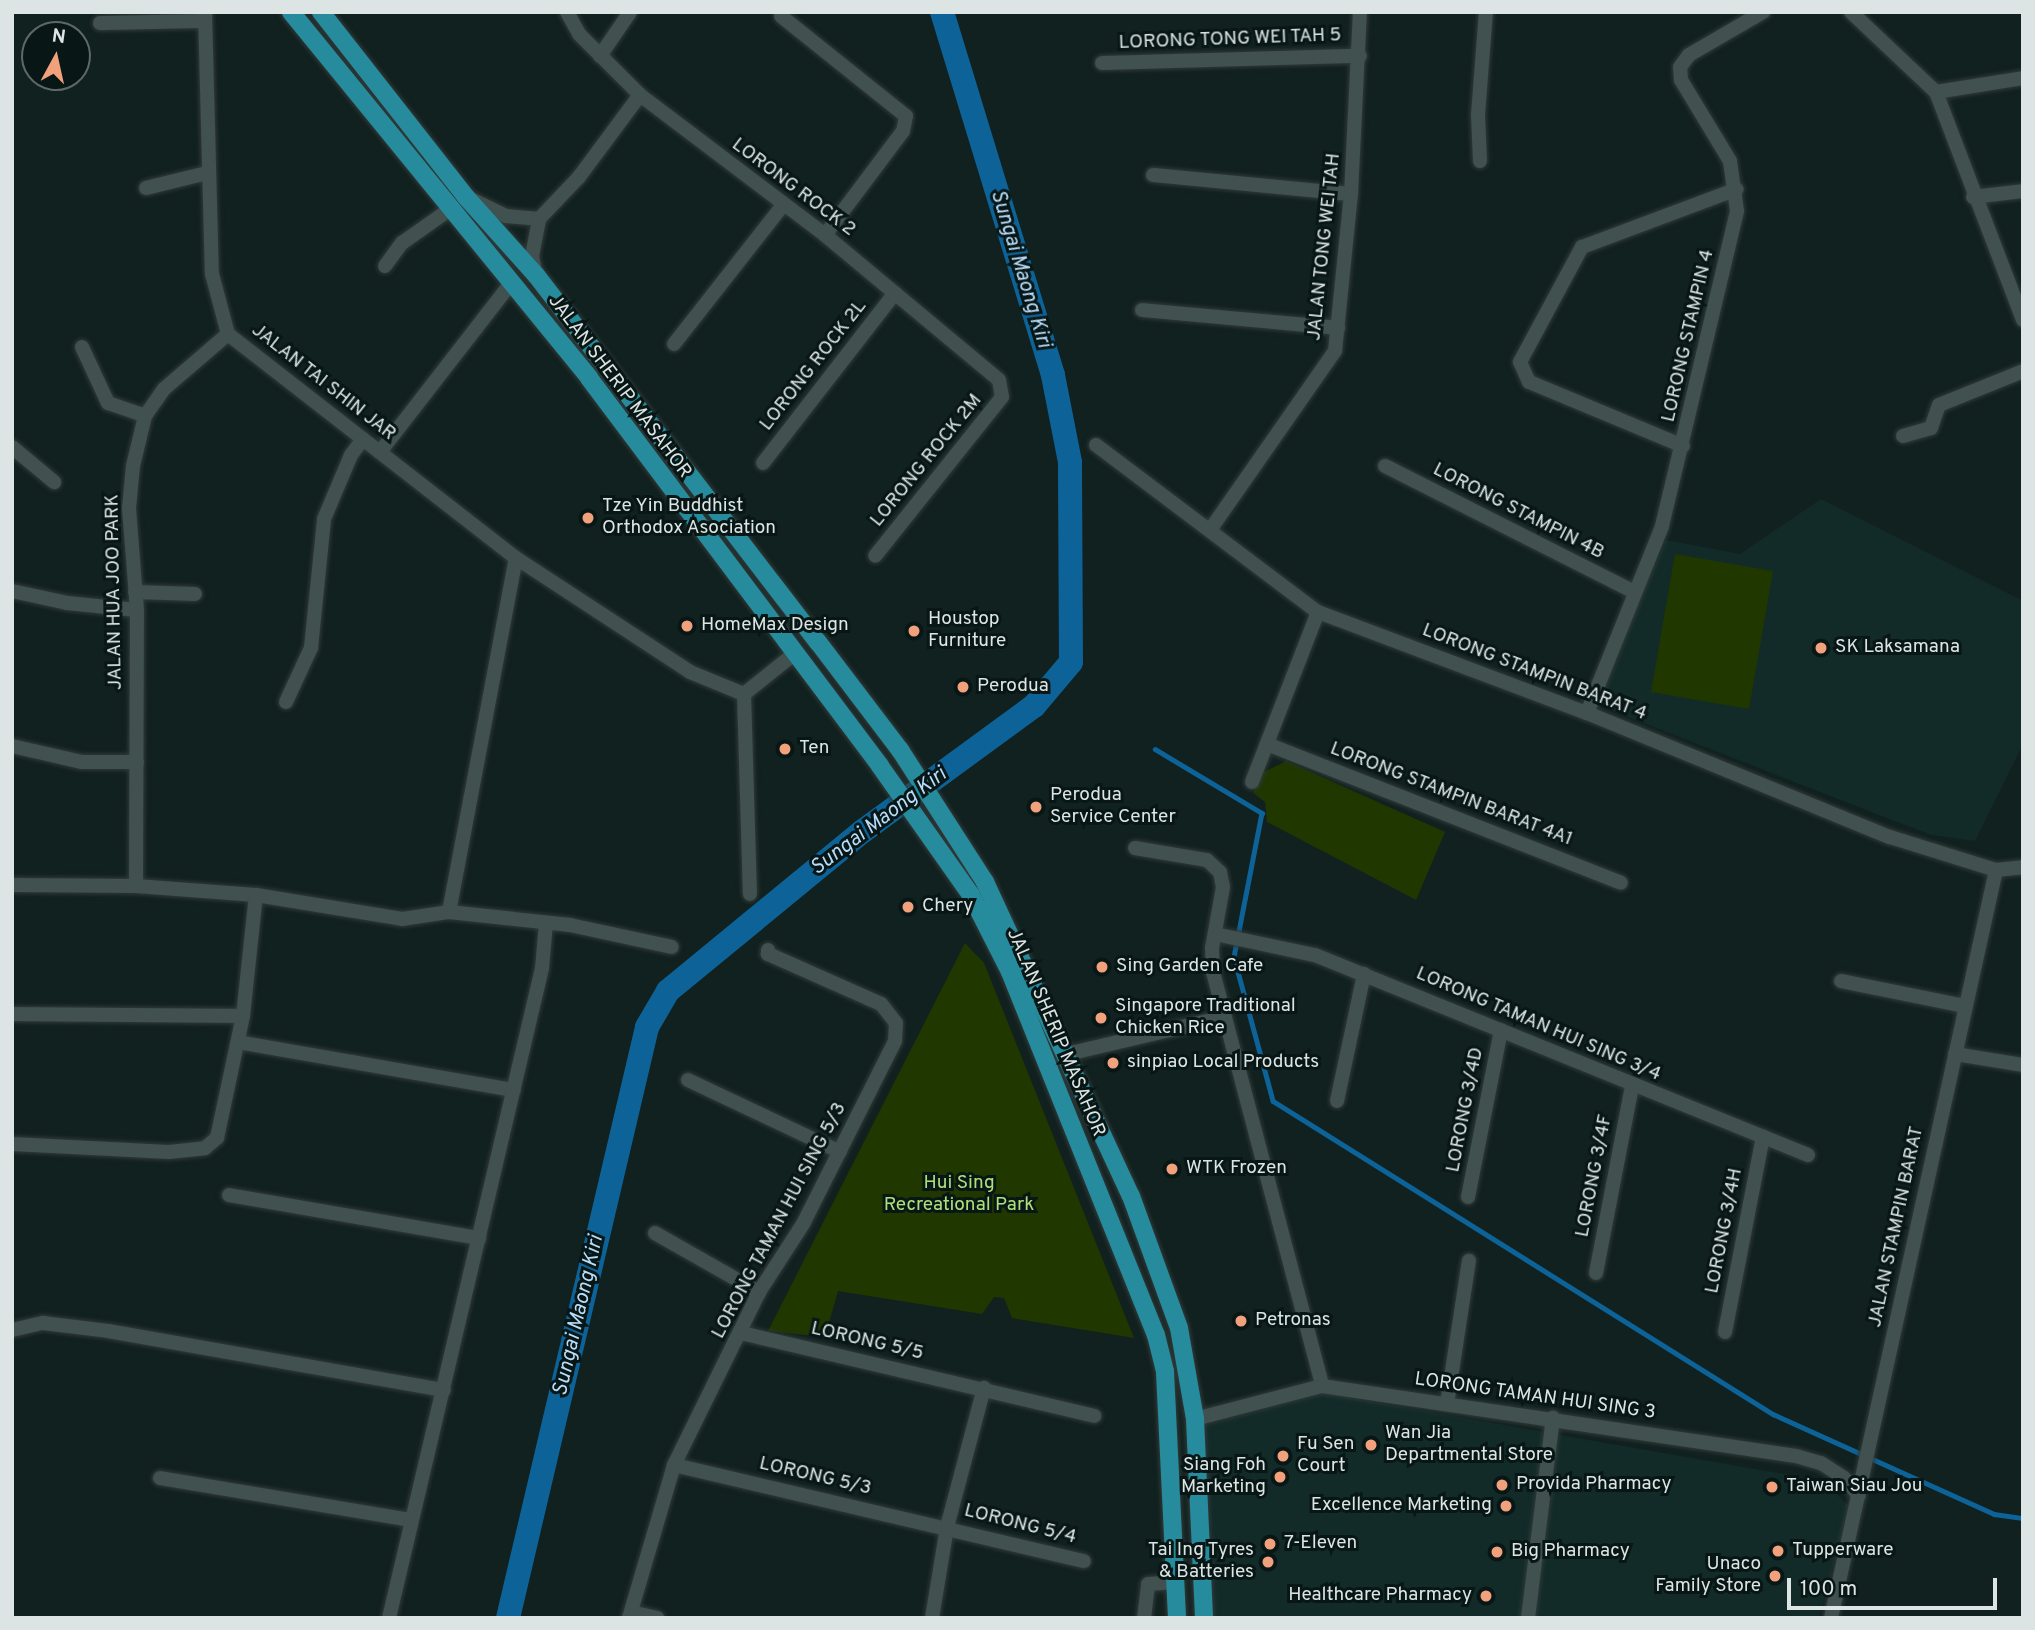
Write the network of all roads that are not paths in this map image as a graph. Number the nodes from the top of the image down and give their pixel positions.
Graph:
1 (291, 12) edge
2 (321, 12) edge
3 (568, 12) edge
4 (629, 12) edge
5 (1360, 12) edge
6 (1486, 12) edge
7 (1763, 12) edge
8 (1851, 12) edge
9 (205, 16) edge
10 (780, 16) dead end
11 (100, 23) dead end
12 (600, 56) junction
13 (1360, 56) junction
14 (1102, 63) dead end
15 (2023, 78) edge
16 (1936, 92) junction
17 (640, 95) junction
18 (1480, 161) dead end
19 (207, 173) junction
20 (1153, 175) dead end
21 (146, 188) dead end
22 (1737, 189) junction
23 (2023, 191) edge
24 (1351, 194) junction
25 (1973, 197) junction
26 (459, 202) junction
27 (783, 205) junction
28 (539, 219) junction
29 (825, 235) junction
30 (385, 266) dead end
31 (536, 275) junction
32 (512, 282) junction
33 (895, 293) junction
34 (1142, 310) dead end
35 (2023, 320) edge
36 (1338, 328) junction
37 (229, 334) junction
38 (674, 344) dead end
39 (82, 347) dead end
40 (2023, 370) edge
41 (1004, 388) joint
42 (145, 416) junction
43 (1903, 436) dead end
44 (363, 439) junction
45 (1096, 445) dead end
46 (1683, 446) junction
47 (12, 447) edge
48 (380, 452) junction
49 (762, 463) dead end
50 (1385, 466) dead end
51 (54, 482) dead end
52 (1210, 530) junction
53 (875, 556) dead end
54 (516, 558) junction
55 (12, 592) edge
56 (135, 592) junction
57 (1634, 592) junction
58 (195, 594) dead end
59 (137, 610) junction
60 (1318, 612) junction
61 (794, 654) junction
62 (744, 694) junction
63 (286, 702) dead end
64 (1587, 713) junction
65 (1267, 744) junction
66 (12, 746) edge
67 (136, 762) junction
68 (1252, 782) dead end
69 (1135, 848) dead end
70 (2023, 867) edge
71 (1996, 870) junction
72 (1621, 883) dead end
73 (12, 885) edge
74 (136, 886) junction
75 (750, 894) dead end
76 (256, 895) junction
77 (449, 912) junction
78 (546, 923) junction
79 (1219, 935) junction
80 (672, 947) dead end
81 (768, 950) dead end
82 (1364, 974) junction
83 (1841, 981) dead end
84 (1965, 1006) junction
85 (12, 1014) edge
86 (243, 1016) junction
87 (1225, 1017) junction
88 (1501, 1030) junction
89 (239, 1042) junction
90 (1067, 1054) junction
91 (1955, 1054) junction
92 (2023, 1065) edge
93 (688, 1080) dead end
94 (1632, 1086) junction
95 (514, 1090) junction
96 (1337, 1101) dead end
97 (1763, 1137) junction
98 (12, 1144) edge
99 (840, 1152) junction
100 (1808, 1155) dead end
101 (229, 1195) dead end
102 (1468, 1197) dead end
103 (655, 1233) dead end
104 (479, 1238) junction
105 (1469, 1261) dead end
106 (1596, 1273) dead end
107 (760, 1292) junction
108 (12, 1330) edge
109 (1725, 1332) dead end
110 (741, 1333) junction
111 (1322, 1386) junction
112 (984, 1388) junction
113 (444, 1390) junction
114 (1447, 1404) junction
115 (1094, 1416) dead end
116 (1553, 1418) junction
117 (1195, 1419) junction
118 (674, 1465) junction
119 (160, 1478) dead end
120 (1858, 1496) junction
121 (411, 1520) junction
122 (947, 1527) junction
123 (1084, 1561) dead end
124 (1175, 1582) junction
125 (630, 1615) edge
126 (389, 1618) edge
127 (657, 1618) edge
128 (932, 1618) edge
129 (1144, 1618) edge
130 (1177, 1618) edge
131 (1204, 1618) edge
132 (1528, 1618) edge
133 (1831, 1618) edge

1 - 26 main road, JALAN SHERIP MASAHOR
2 - 26 main road, JALAN SHERIP MASAHOR
3 - 12 street, LORONG ROCK 2
4 - 12 street
5 - 13 street, JALAN TONG WEI TAH
6 - 18 street
7 - 22 street, LORONG STAMPIN 4
8 - 16 street
9 - 11 street
9 - 19 street, JALAN TAI SHIN JAR
10 - 29 street
12 - 17 street, LORONG ROCK 2
13 - 14 street, LORONG TONG WEI TAH 5
13 - 24 street, JALAN TONG WEI TAH
15 - 16 street
16 - 25 street
17 - 27 street, LORONG ROCK 2
17 - 28 street
19 - 21 street
19 - 37 street, JALAN TAI SHIN JAR
20 - 24 street
22 - 46 street, LORONG STAMPIN 4
22 - 46 street
23 - 25 street
24 - 36 street, JALAN TONG WEI TAH
25 - 35 street
26 - 28 street
26 - 30 street
26 - 31 main road, JALAN SHERIP MASAHOR
26 - 32 main road
27 - 29 street, LORONG ROCK 2
27 - 38 street
28 - 31 street
29 - 33 street, LORONG ROCK 2
31 - 90 main road, JALAN SHERIP MASAHOR
32 - 48 street
32 - 61 main road, JALAN SHERIP MASAHOR
33 - 41 street, LORONG ROCK 2
33 - 49 street, LORONG ROCK 2L
34 - 36 street
36 - 52 street, JALAN TONG WEI TAH
37 - 42 street, JALAN HUA JOO PARK
37 - 44 street, JALAN TAI SHIN JAR
39 - 42 street
40 - 43 street
41 - 53 street, LORONG ROCK 2M
42 - 56 street, JALAN HUA JOO PARK
44 - 48 street, JALAN TAI SHIN JAR
44 - 63 street
45 - 52 street, LORONG STAMPIN BARAT 4
46 - 57 street, LORONG STAMPIN 4
47 - 51 street
48 - 54 street, JALAN TAI SHIN JAR
50 - 57 street, LORONG STAMPIN 4B
52 - 60 street, LORONG STAMPIN BARAT 4
54 - 62 street, JALAN TAI SHIN JAR
54 - 77 street
55 - 59 street
56 - 58 street
56 - 59 street, JALAN HUA JOO PARK
57 - 64 street, LORONG STAMPIN 4
59 - 67 street, JALAN HUA JOO PARK
60 - 64 street, LORONG STAMPIN BARAT 4
60 - 65 street
61 - 62 street
61 - 124 main road, JALAN SHERIP MASAHOR
62 - 75 street
64 - 71 street, LORONG STAMPIN BARAT 4
65 - 68 street
65 - 72 street, LORONG STAMPIN BARAT 4A1
66 - 67 street
67 - 74 street, JALAN HUA JOO PARK
69 - 79 street
70 - 71 street
71 - 84 street, JALAN STAMPIN BARAT
73 - 74 street
74 - 76 street
76 - 77 street
76 - 86 street
77 - 78 street
78 - 80 street
78 - 95 street
79 - 82 street, LORONG TAMAN HUI SING 3/4
79 - 87 street
81 - 99 street, LORONG TAMAN HUI SING 5/3
82 - 88 street, LORONG TAMAN HUI SING 3/4
82 - 96 street
83 - 84 street
84 - 91 street, JALAN STAMPIN BARAT
85 - 86 street
86 - 89 street
87 - 90 street
87 - 111 street
88 - 94 street, LORONG TAMAN HUI SING 3/4
88 - 102 street, LORONG 3/4D
89 - 95 street
89 - 98 street
90 - 117 main road, JALAN SHERIP MASAHOR
91 - 92 street
91 - 120 street, JALAN STAMPIN BARAT
93 - 99 street
94 - 97 street, LORONG TAMAN HUI SING 3/4
94 - 106 street, LORONG 3/4F
95 - 104 street
97 - 100 street, LORONG TAMAN HUI SING 3/4
97 - 109 street, LORONG 3/4H
99 - 107 street, LORONG TAMAN HUI SING 5/3
101 - 104 street
103 - 107 street
104 - 113 street
105 - 114 street
107 - 110 street, LORONG TAMAN HUI SING 5/3
108 - 113 street
110 - 112 street, LORONG 5/5
110 - 118 street, LORONG TAMAN HUI SING 5/3
111 - 114 street, LORONG TAMAN HUI SING 3
111 - 117 street, LORONG TAMAN HUI SING 3
112 - 115 street, LORONG 5/5
112 - 122 street
113 - 121 street
114 - 116 street, LORONG TAMAN HUI SING 3
116 - 120 street, LORONG TAMAN HUI SING 3
116 - 132 street
117 - 131 main road, JALAN SHERIP MASAHOR
118 - 122 street, LORONG 5/3
118 - 125 street, LORONG TAMAN HUI SING 5/3
119 - 121 street
120 - 133 street, JALAN STAMPIN BARAT
121 - 126 street
122 - 123 street, LORONG 5/4
122 - 128 street
124 - 129 street
124 - 130 main road, JALAN SHERIP MASAHOR
125 - 127 street

